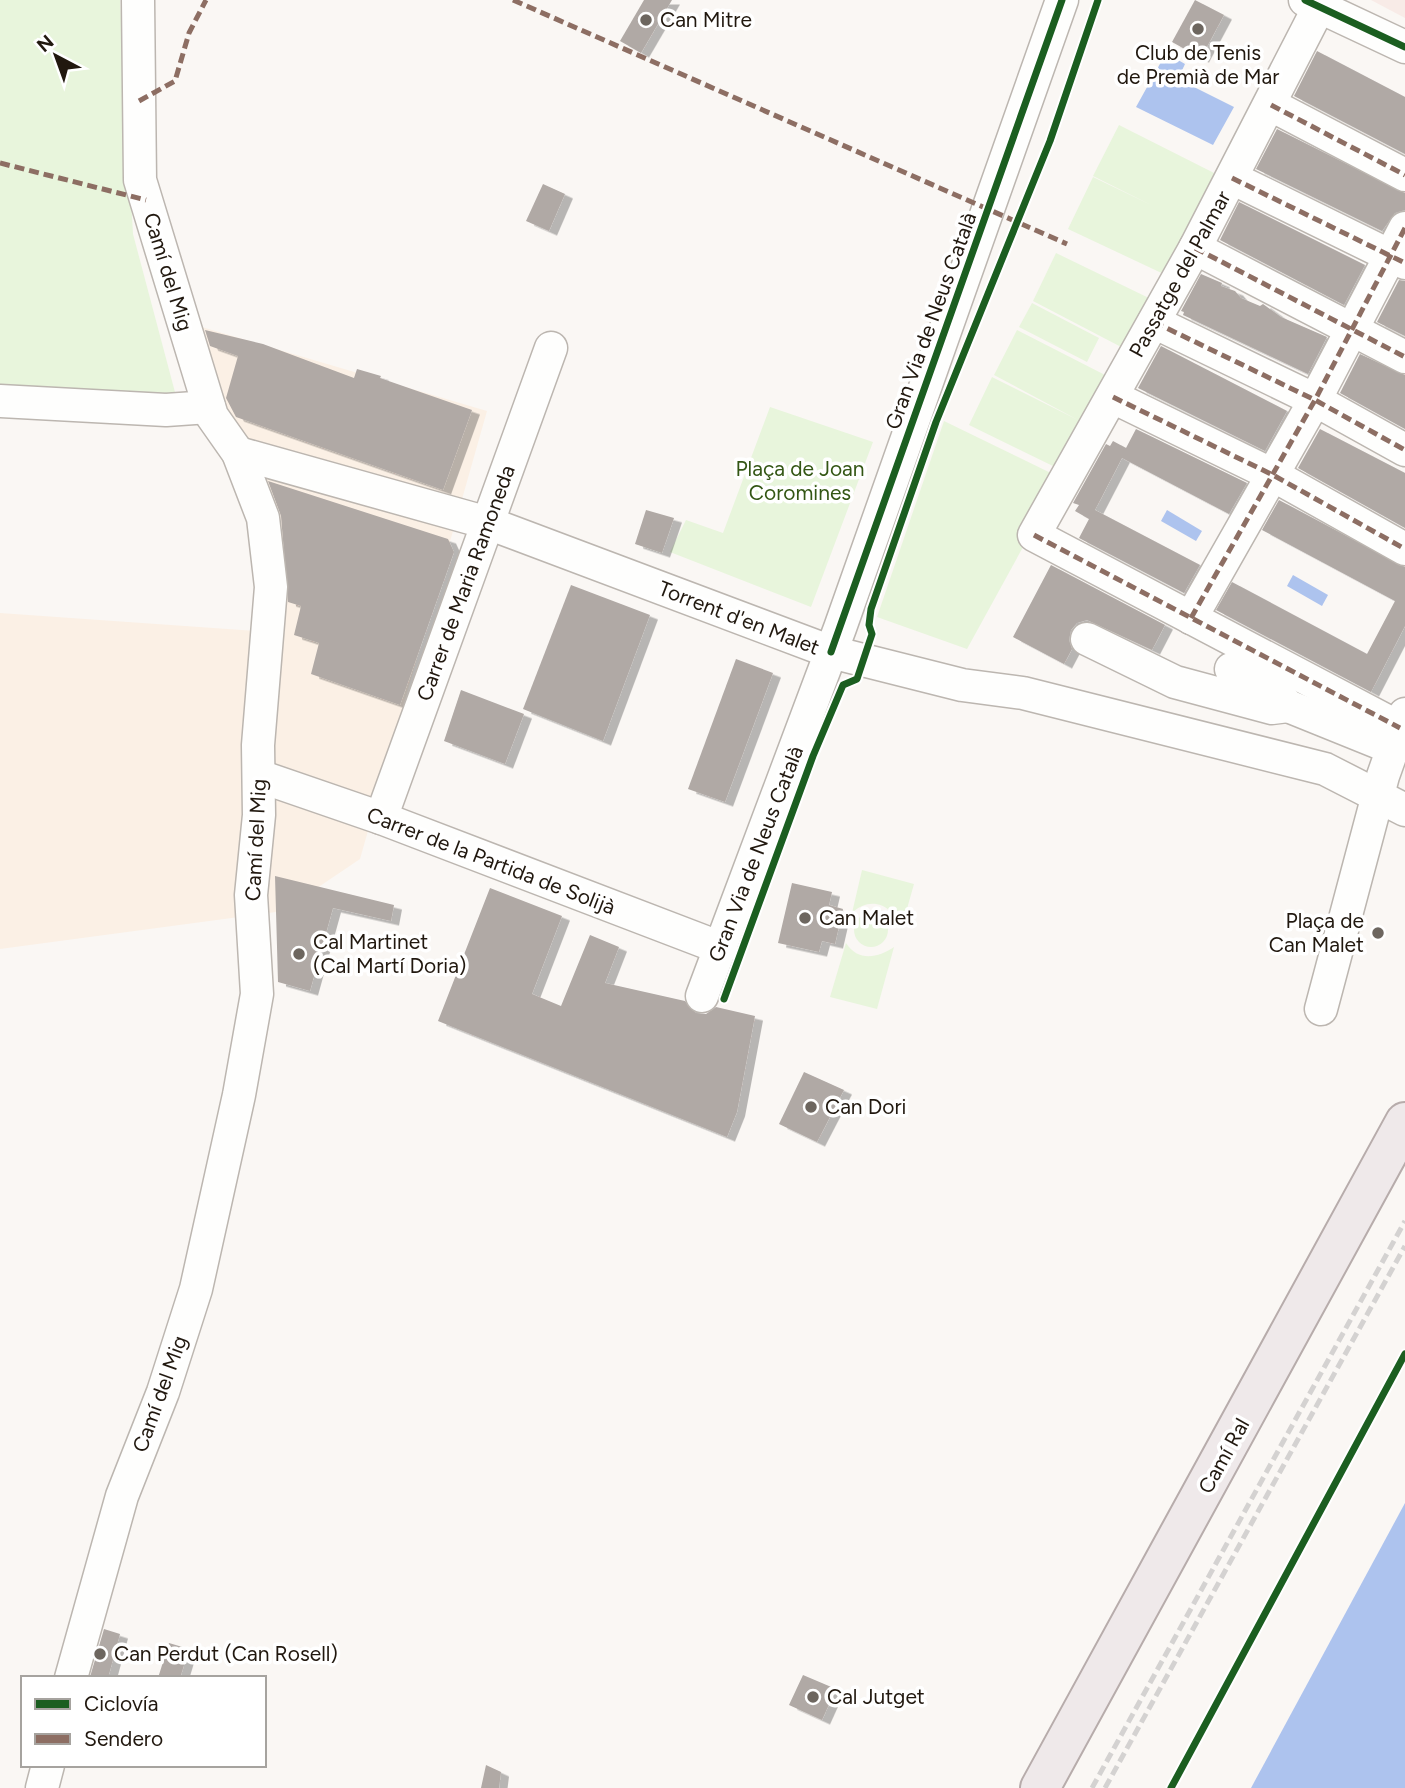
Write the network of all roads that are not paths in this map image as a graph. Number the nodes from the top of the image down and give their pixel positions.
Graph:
1 (138, 0) edge
2 (1062, 0) edge
3 (1312, 4) edge
4 (1405, 47) edge
5 (1270, 105) junction
6 (1405, 175) edge
7 (1232, 178) junction
8 (1195, 248) junction
9 (1400, 249) edge
10 (1154, 322) junction
11 (1352, 329) junction
12 (551, 348) dead end
13 (1405, 357) edge
14 (1113, 397) junction
15 (1315, 400) junction
16 (0, 401) edge
17 (209, 407) junction
18 (1405, 450) edge
19 (237, 453) junction
20 (1273, 475) junction
21 (488, 523) junction
22 (1405, 549) edge
23 (1191, 618) junction
24 (1087, 639) dead end
25 (831, 652) junction
26 (1231, 669) dead end
27 (1288, 706) junction
28 (1399, 730) edge
29 (259, 776) junction
30 (1378, 793) junction
31 (1405, 810) edge
32 (381, 818) junction
33 (721, 948) junction
34 (702, 996) dead end
35 (1321, 1009) dead end
36 (1405, 1122) edge
37 (1405, 1162) edge
38 (72, 1676) edge
39 (48, 1767) edge
40 (43, 1788) edge
41 (1040, 1788) edge
42 (1065, 1788) edge

1 - 17 street, Camí del Mig
2 - 25 street, Gran Via de Neus Català
3 - 4 street
3 - 5 street, Passatge del Palmar
5 - 6 street
5 - 7 street, Passatge del Palmar
7 - 8 street, Passatge del Palmar
7 - 9 street
8 - 10 street, Passatge del Palmar
8 - 11 street
9 - 11 street
10 - 14 street, Passatge del Palmar
10 - 15 street
11 - 13 street
11 - 15 street
12 - 21 street, Carrer de Maria Ramoneda
14 - 20 street
14 - 23 street, Passatge del Palmar
15 - 18 street
15 - 20 street
16 - 17 street
17 - 19 street, Camí del Mig
19 - 21 street, Torrent d'en Malet
19 - 29 street, Camí del Mig
20 - 22 street
20 - 23 street
21 - 25 street, Torrent d'en Malet
21 - 32 street, Carrer de Maria Ramoneda
23 - 28 street
24 - 27 street
25 - 30 street, Torrent d'en Malet
25 - 33 street, Gran Via de Neus Català
26 - 27 street
27 - 28 street
28 - 30 street
29 - 32 street, Carrer de la Partida de Solijà
29 - 38 street, Camí del Mig
30 - 31 street, Torrent d'en Malet
30 - 35 street
32 - 33 street, Carrer de la Partida de Solijà
33 - 34 street, Gran Via de Neus Català
36 - 41 main road, Camí Ral
37 - 42 main road, Camí Ral
39 - 40 street

